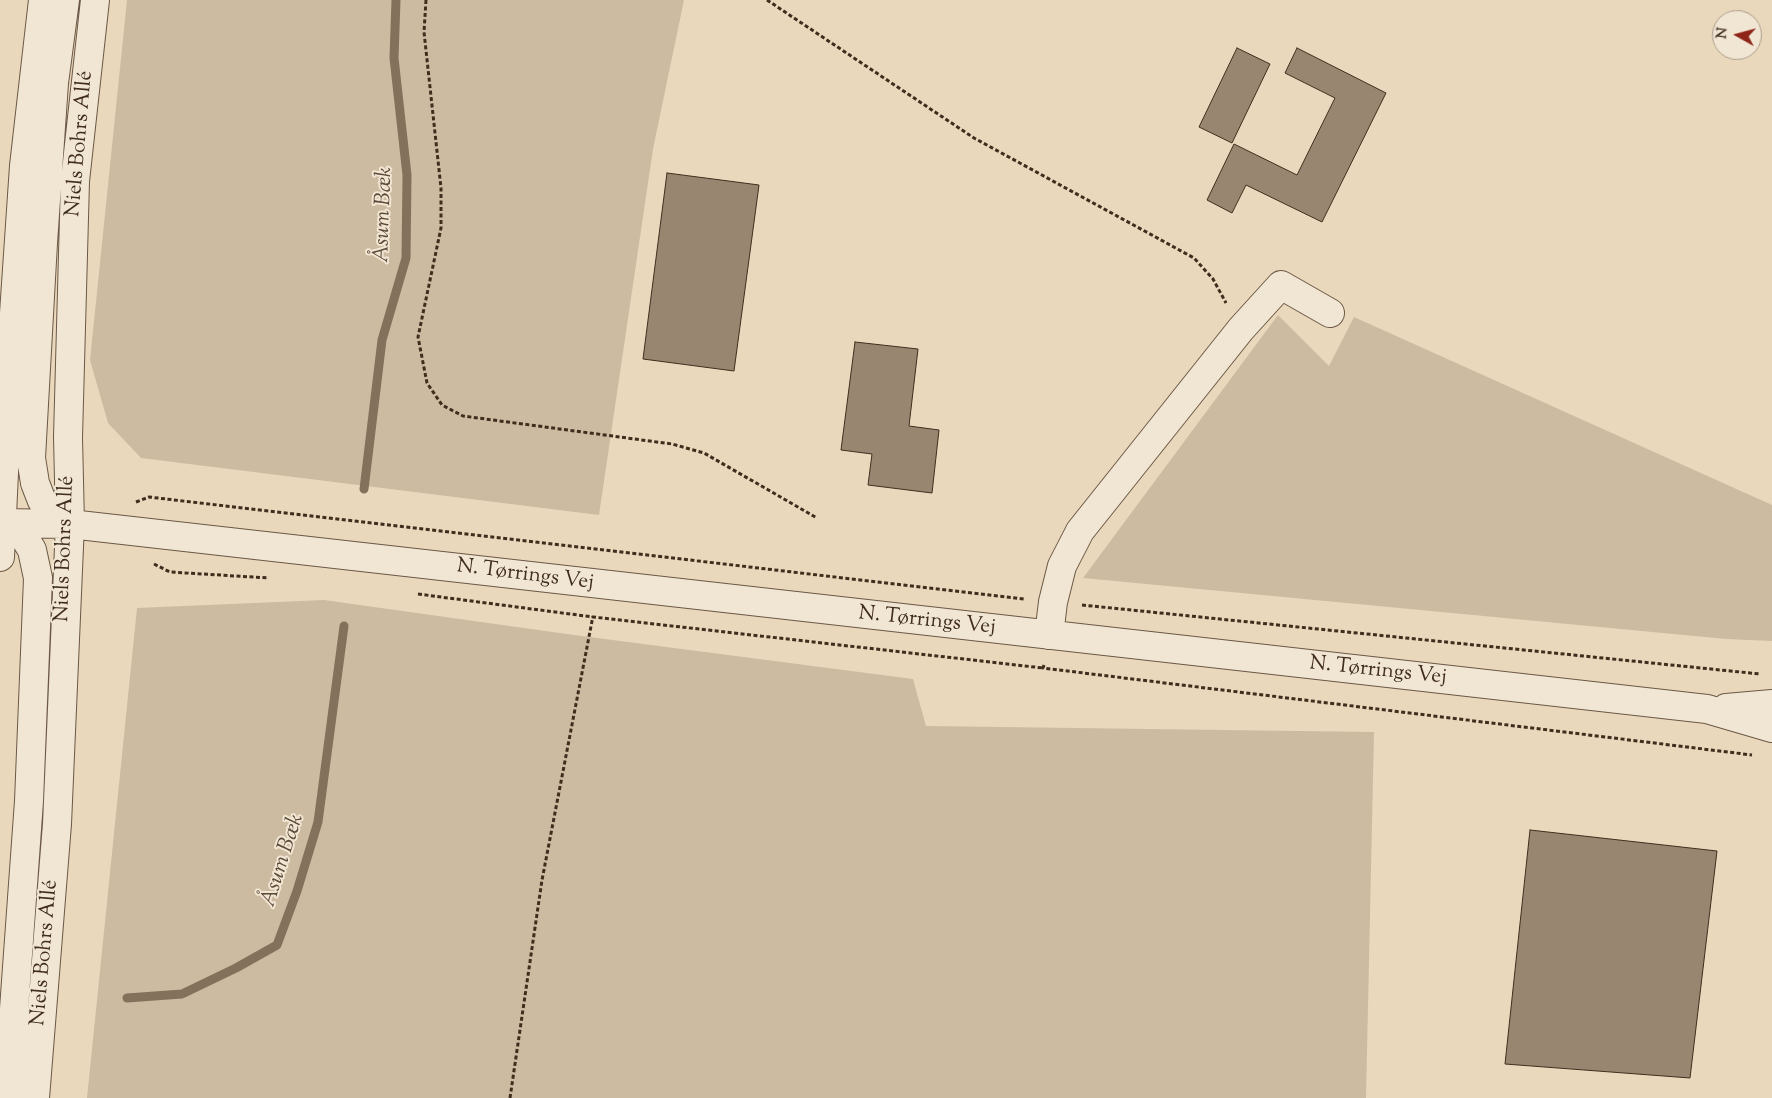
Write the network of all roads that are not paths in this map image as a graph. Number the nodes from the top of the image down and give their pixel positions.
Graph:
1 (43, 0) edge
2 (64, 0) edge
3 (95, 0) edge
4 (1330, 313) dead end
5 (0, 523) edge
6 (70, 524) junction
7 (0, 557) edge
8 (1049, 635) junction
9 (1772, 704) edge
10 (1707, 710) junction
11 (1772, 728) edge
12 (10, 1098) edge
13 (35, 1098) edge

1 - 5 street
2 - 6 street
3 - 6 street, Niels Bohrs Allé
4 - 8 street
5 - 6 street, N. Tørrings Vej
5 - 7 street
5 - 12 street
6 - 8 street, N. Tørrings Vej
6 - 13 street, Niels Bohrs Allé
8 - 10 street, N. Tørrings Vej
9 - 10 street, N. Tørrings Vej
10 - 11 street, N. Tørrings Vej

